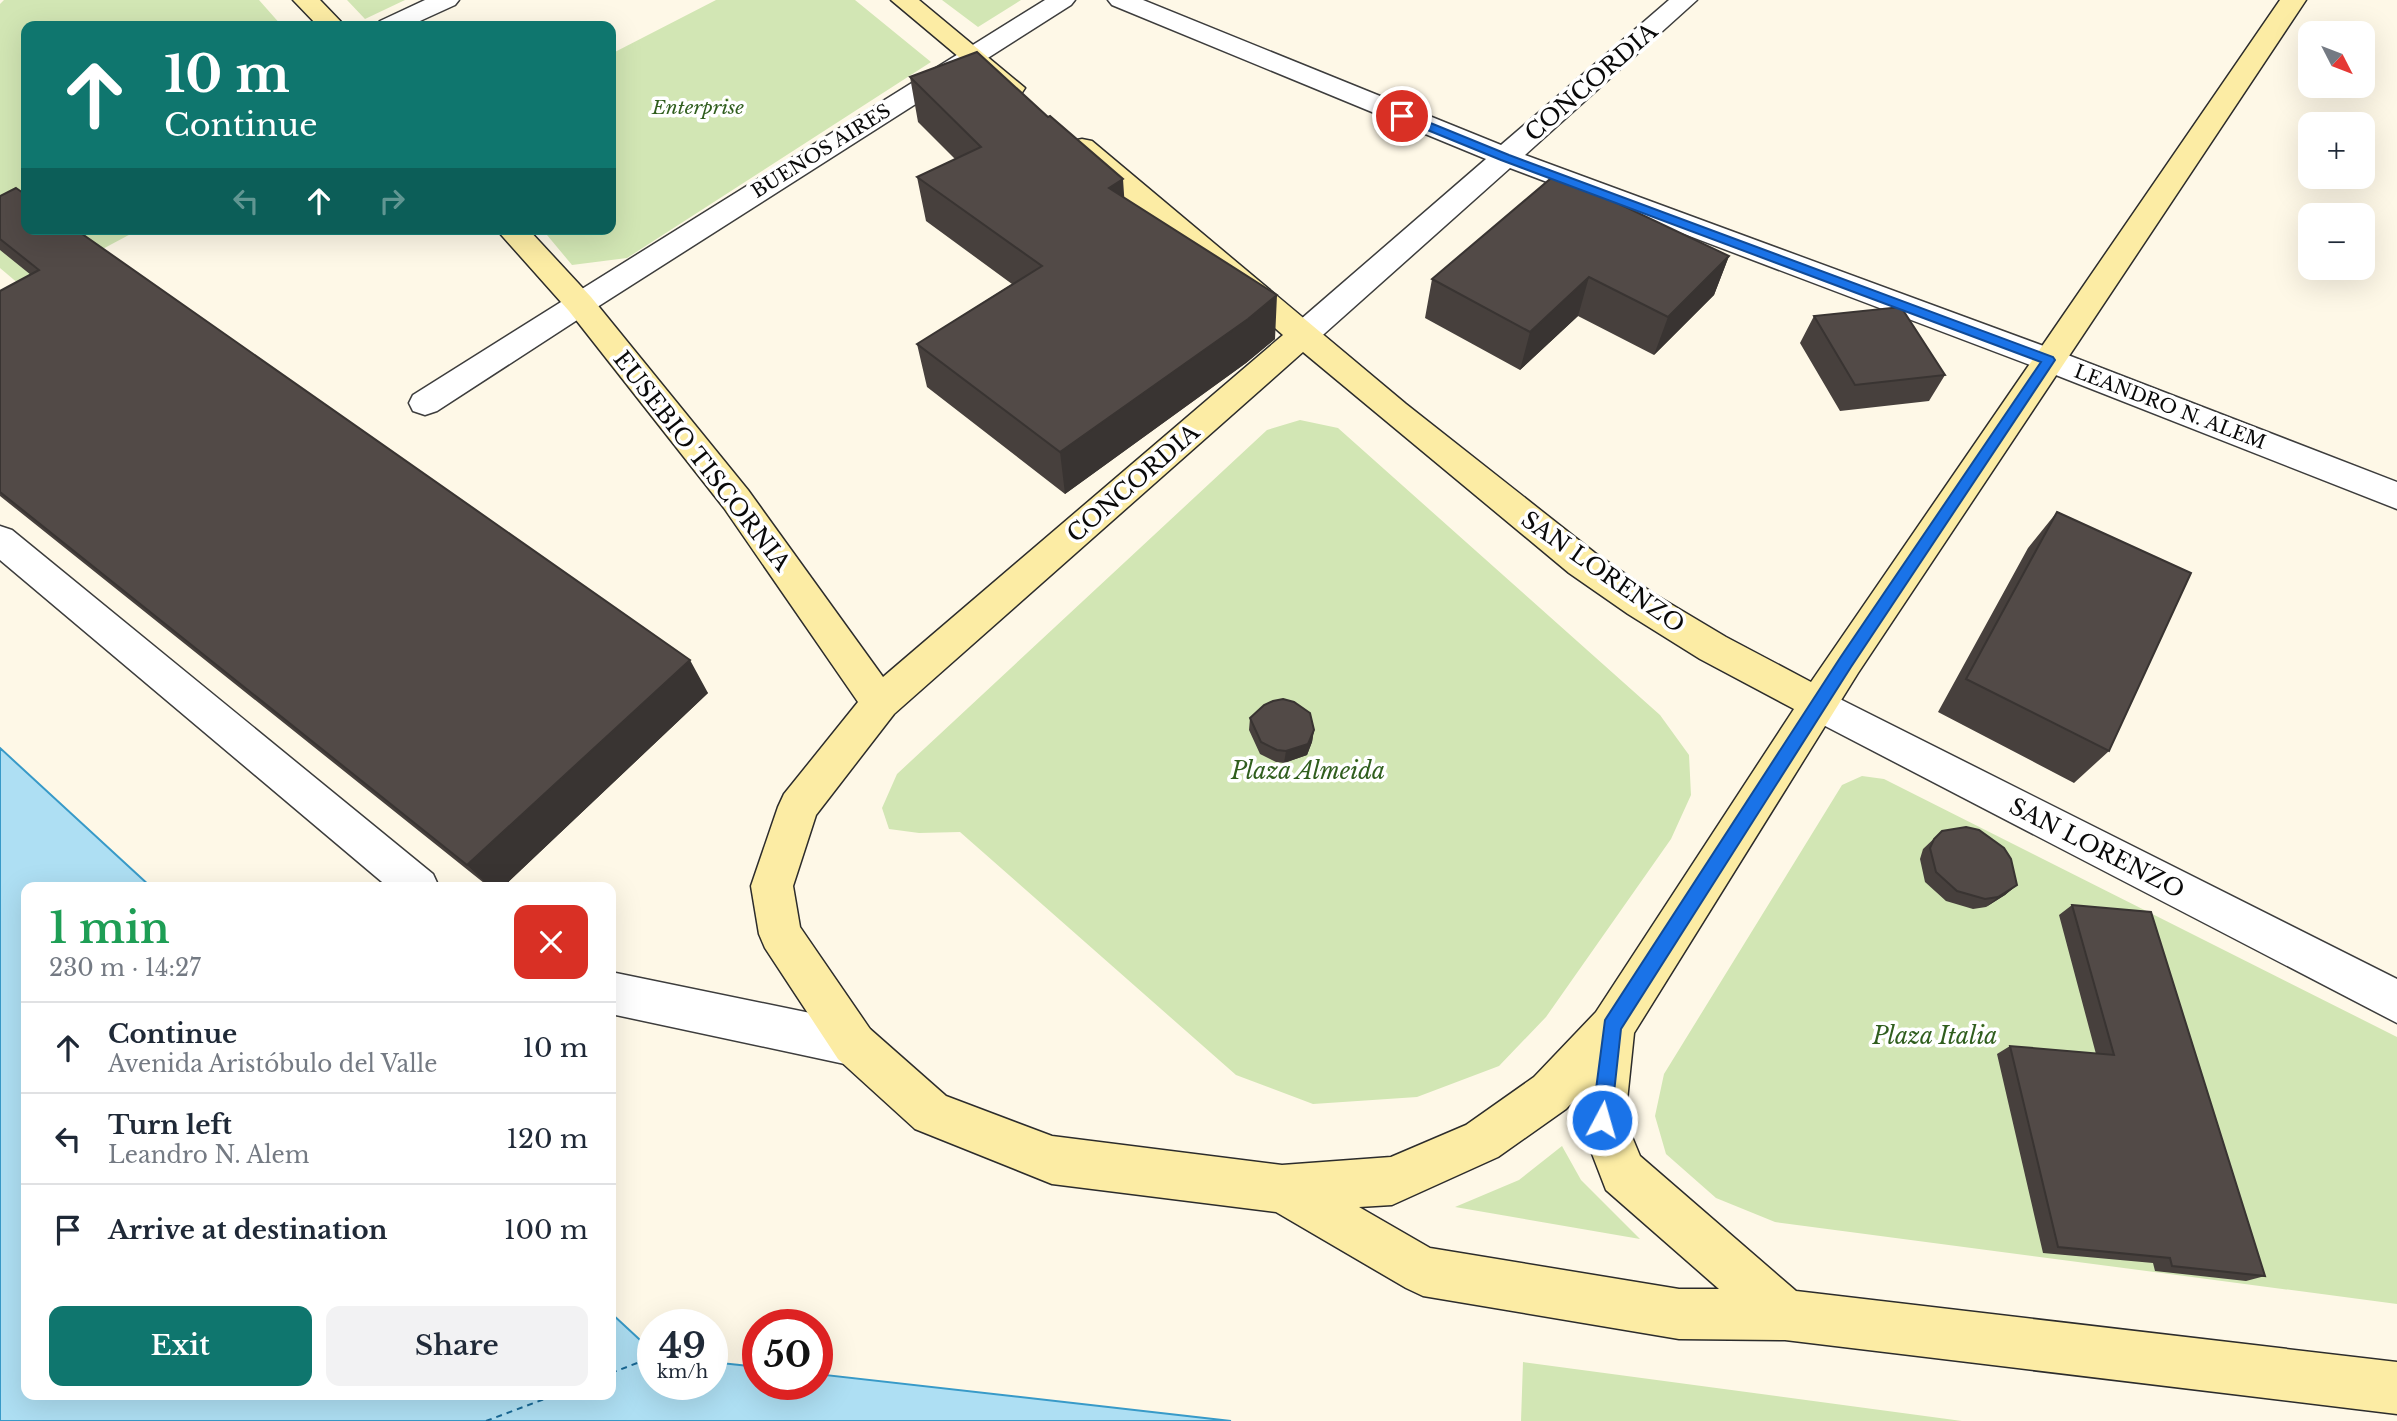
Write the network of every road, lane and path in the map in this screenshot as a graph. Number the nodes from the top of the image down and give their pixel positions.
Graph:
1 (306, 0) edge
2 (446, 0) edge
3 (904, 0) edge
4 (1062, 0) edge
5 (1121, 0) edge
6 (1684, 0) edge
7 (2293, 0) edge
8 (327, 21) edge
9 (400, 21) edge
10 (973, 55) junction
11 (1505, 158) junction
12 (517, 235) edge
13 (580, 304) junction
14 (1304, 334) junction
15 (2049, 360) junction
16 (425, 403) dead end
17 (2397, 496) edge
18 (0, 540) edge
19 (880, 703) junction
20 (1818, 704) junction
21 (412, 882) edge
22 (616, 994) edge
23 (2397, 1002) edge
24 (1612, 1027) junction
25 (854, 1044) junction
26 (1282, 1189) junction
27 (1785, 1315) junction
28 (2397, 1388) edge

1 - 8 main road
2 - 9 street
3 - 10 main road, SAN LORENZO
4 - 10 street, BUENOS AIRES
5 - 11 street, LEANDRO N. ALEM
6 - 11 street, CONCORDIA
7 - 15 main road
10 - 13 street, BUENOS AIRES
10 - 14 main road, SAN LORENZO
11 - 14 street, CONCORDIA
11 - 15 street, LEANDRO N. ALEM
12 - 13 main road, EUSEBIO TISCORNIA
13 - 16 street, BUENOS AIRES
13 - 19 main road, EUSEBIO TISCORNIA
14 - 19 main road, CONCORDIA
14 - 20 main road, SAN LORENZO
15 - 17 street, LEANDRO N. ALEM
15 - 20 main road
18 - 21 street
19 - 25 main road, CONCORDIA
20 - 23 street, SAN LORENZO
20 - 24 main road
22 - 25 street
24 - 26 main road
24 - 27 main road
25 - 26 main road, CONCORDIA
26 - 27 main road
27 - 28 main road

